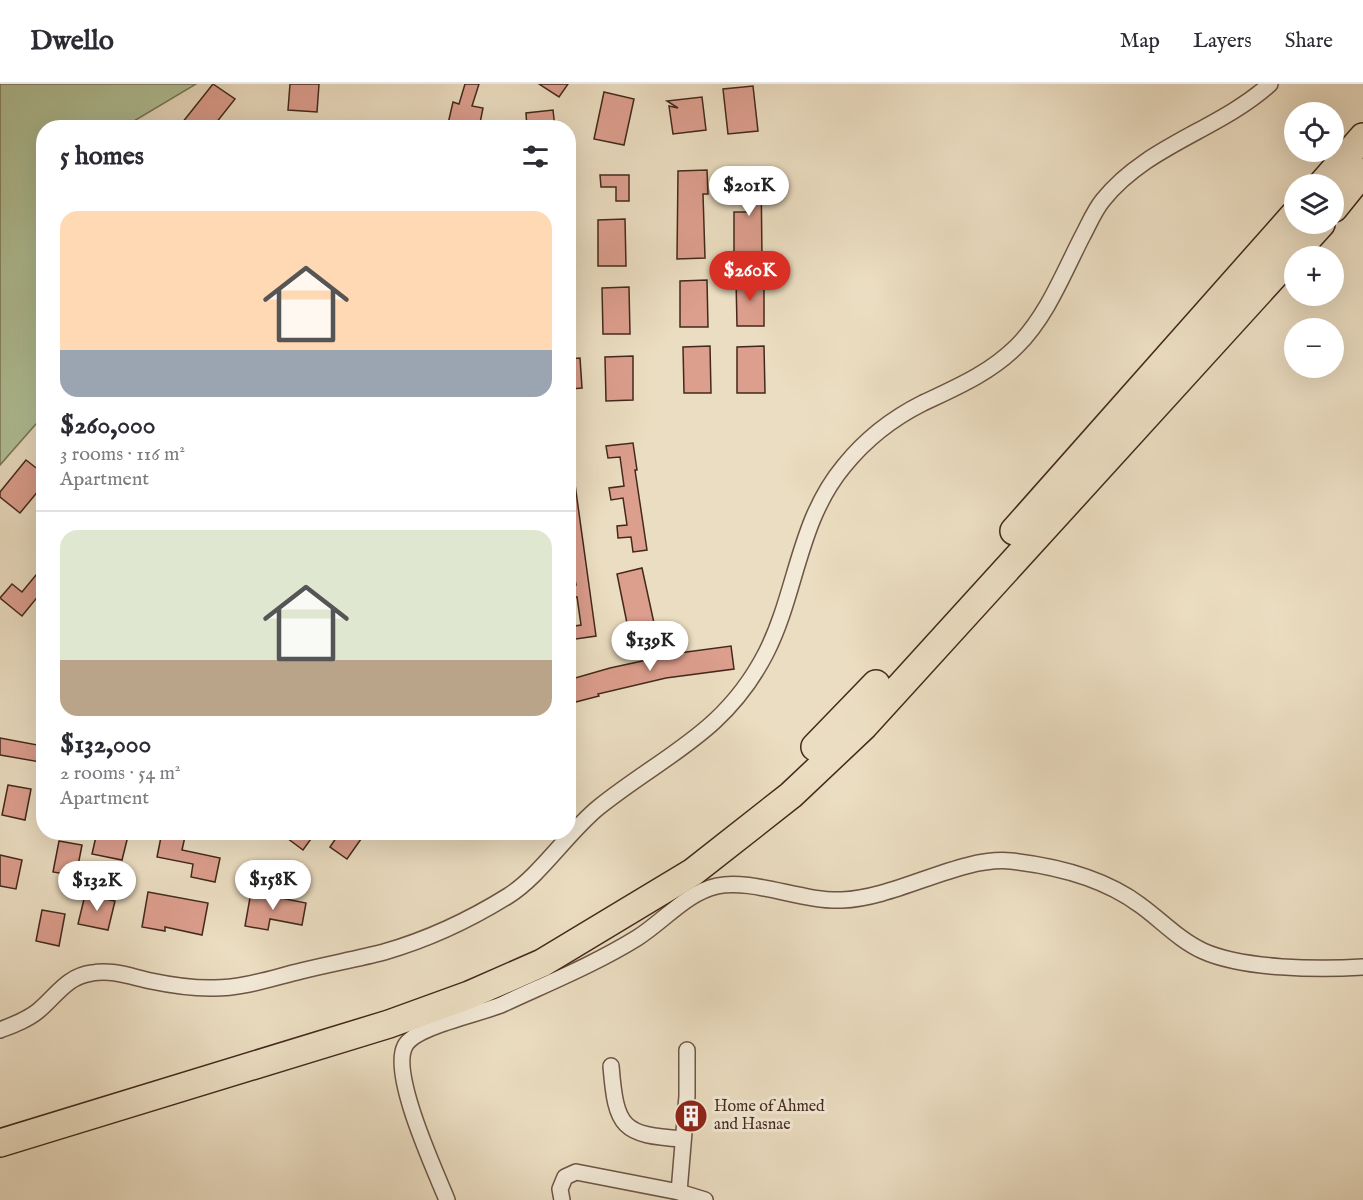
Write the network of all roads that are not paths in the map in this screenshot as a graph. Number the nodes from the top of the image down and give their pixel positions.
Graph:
1 (1270, 84) edge
2 (1363, 137) edge
3 (1363, 172) edge
4 (1331, 174) edge
5 (1344, 196) edge
6 (1284, 226) edge
7 (1312, 234) edge
8 (576, 828) edge
9 (563, 840) edge
10 (1363, 967) edge
11 (0, 1030) edge
12 (687, 1050) dead end
13 (611, 1066) dead end
14 (0, 1126) edge
15 (683, 1139) junction
16 (0, 1143) edge
17 (679, 1192) junction
18 (447, 1200) edge
19 (562, 1200) edge
20 (705, 1200) edge

1 - 8 street
2 - 4 highway
3 - 5 highway
6 - 14 highway
7 - 16 highway
9 - 11 street
10 - 18 street
12 - 15 street
13 - 15 street
15 - 17 street
17 - 19 street
17 - 20 street

